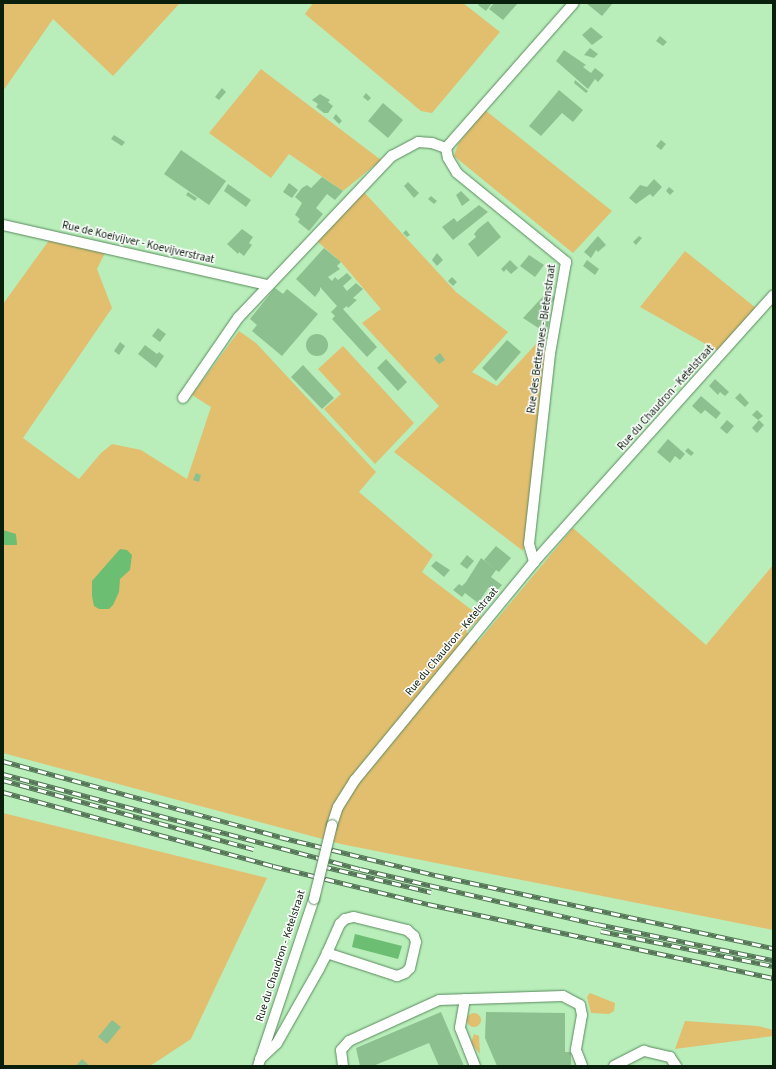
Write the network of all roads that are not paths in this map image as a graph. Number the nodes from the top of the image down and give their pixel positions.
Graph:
1 (574, 3) edge
2 (446, 148) junction
3 (3, 225) edge
4 (268, 285) junction
5 (773, 296) edge
6 (183, 398) dead end
7 (534, 562) junction
8 (327, 953) junction
9 (465, 999) junction
10 (259, 1062) edge
11 (675, 1065) edge
12 (343, 1066) edge
13 (475, 1066) edge
14 (582, 1066) edge
15 (614, 1066) edge

1 - 2 street
2 - 4 street
2 - 7 street, Rue des Betteraves - Bietenstraat
3 - 4 street, Rue de Koeivijver - Koevijverstraat
4 - 6 street
5 - 7 street, Rue du Chaudron - Ketelstraat
7 - 10 street, Rue du Chaudron - Ketelstraat, bridge
8 - 8 street
8 - 10 street
9 - 12 street
9 - 13 street
9 - 14 street
11 - 15 street

